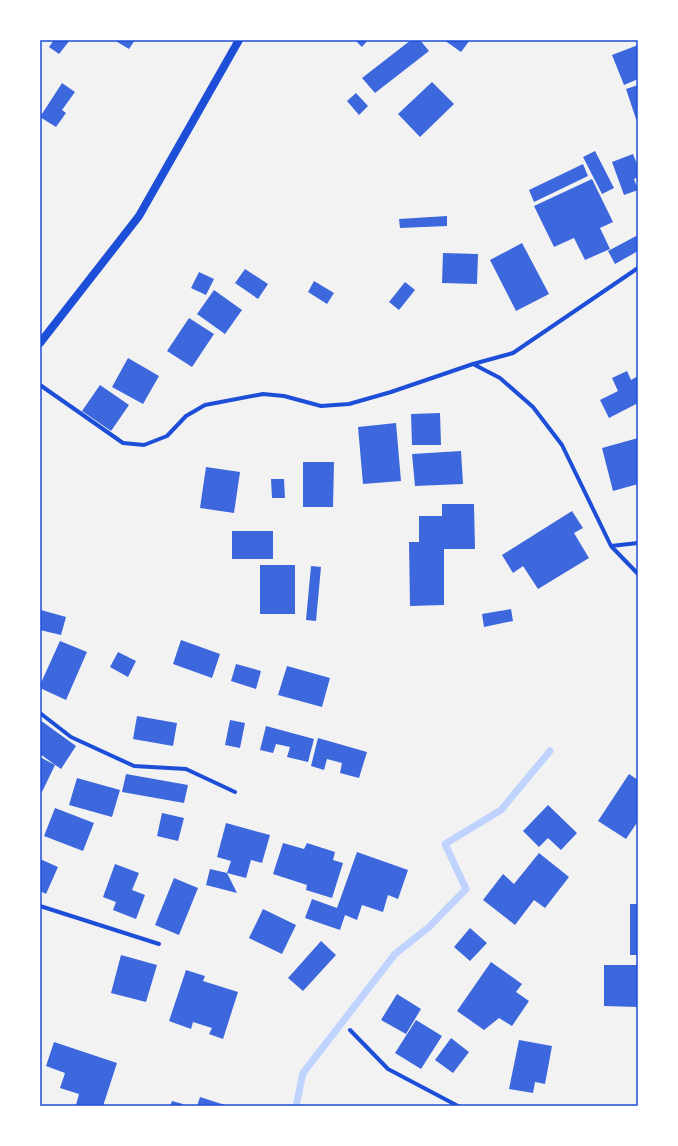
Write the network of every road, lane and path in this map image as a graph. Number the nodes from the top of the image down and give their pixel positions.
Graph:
1 (239, 40) edge
2 (638, 268) edge
3 (40, 343) edge
4 (473, 364) junction
5 (40, 385) edge
6 (638, 543) edge
7 (611, 546) junction
8 (638, 574) edge
9 (40, 713) edge
10 (235, 792) dead end
11 (40, 906) edge
12 (160, 944) dead end
13 (350, 1030) dead end
14 (458, 1106) edge

1 - 3 main road
2 - 4 street
4 - 5 street
4 - 7 street
6 - 7 street
7 - 8 street
9 - 10 street
11 - 12 street
13 - 14 street

